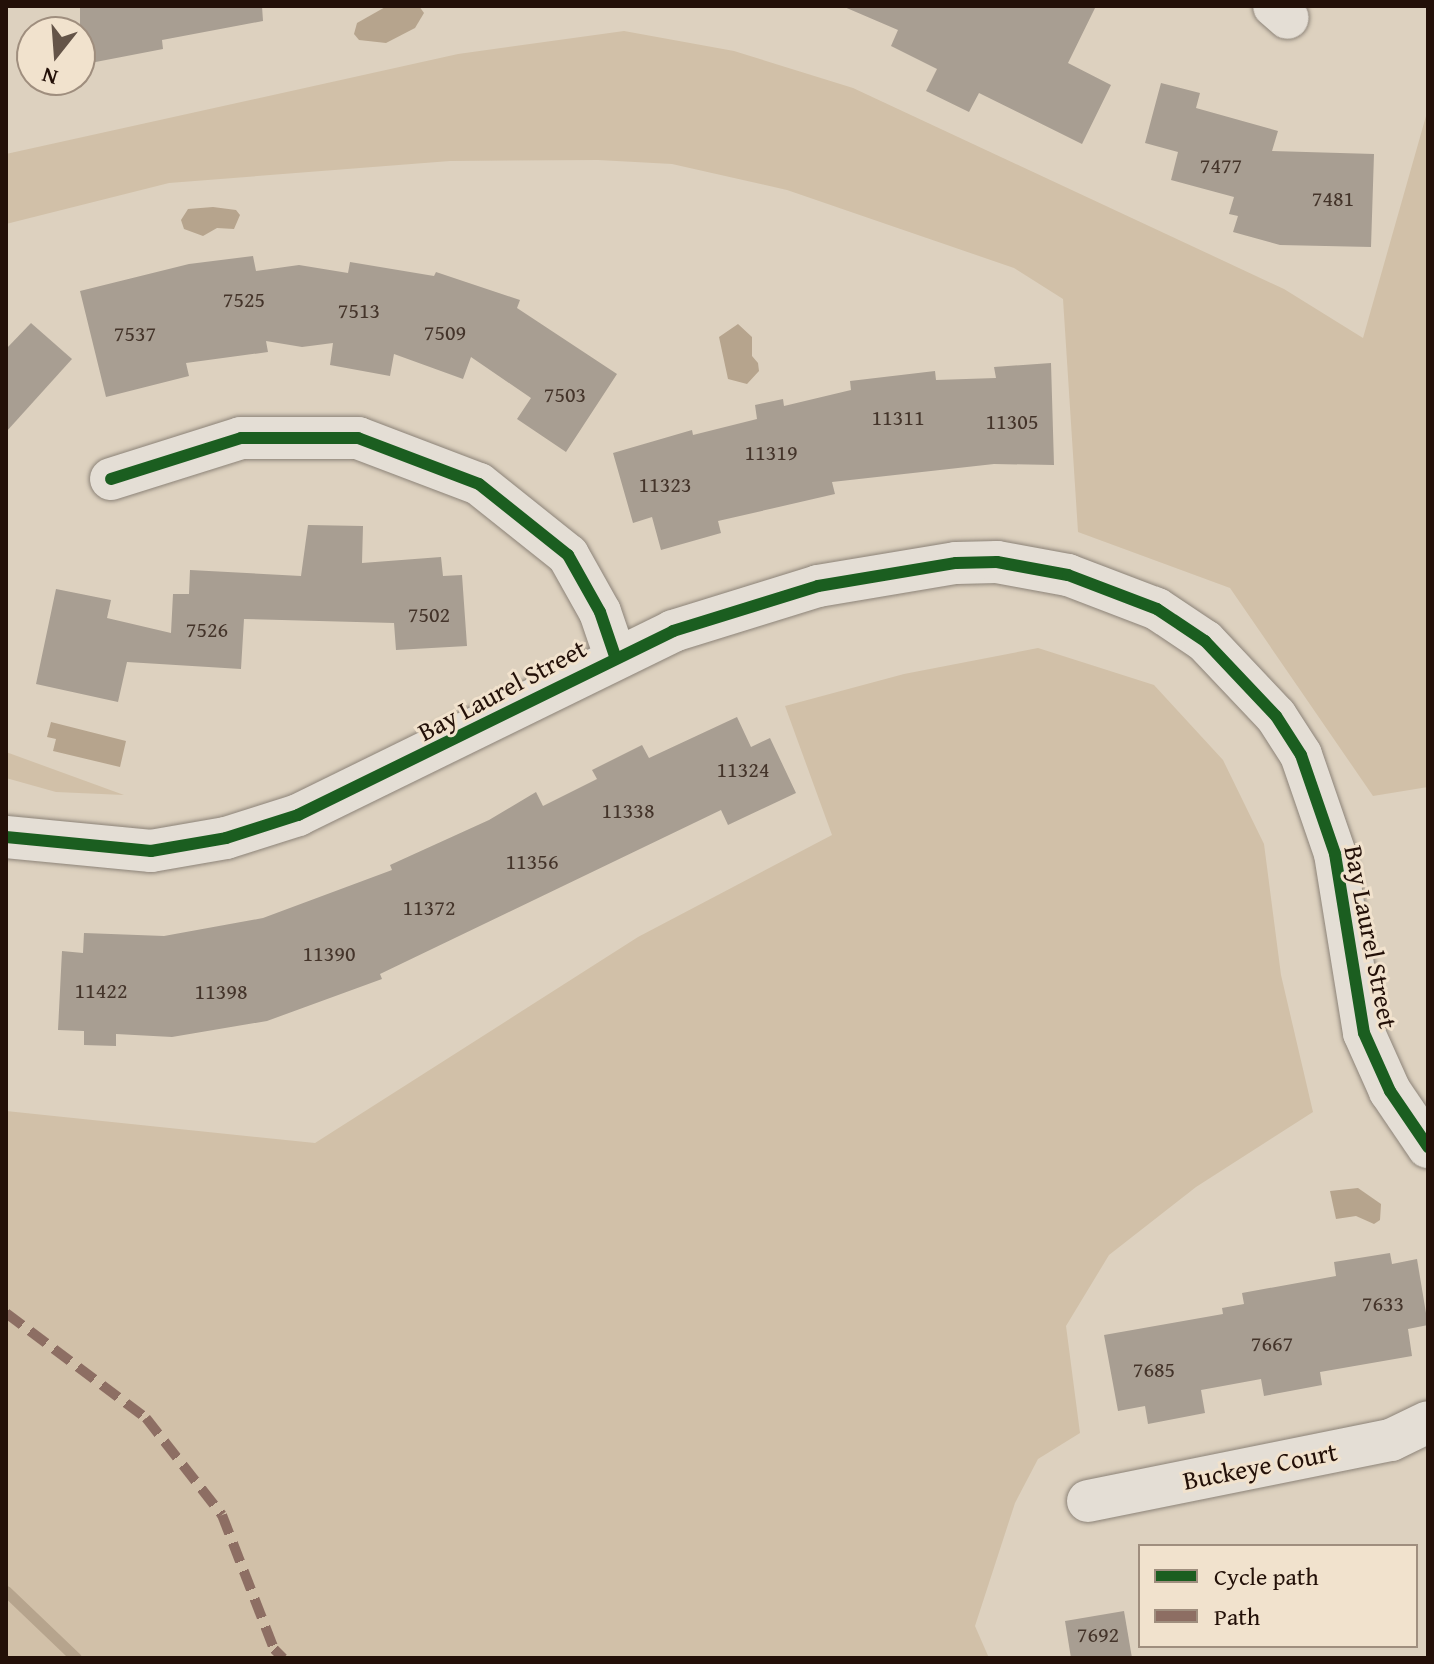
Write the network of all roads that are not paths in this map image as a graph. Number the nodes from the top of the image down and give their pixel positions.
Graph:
1 (111, 479) dead end
2 (615, 656) junction
3 (6, 837) edge
4 (1428, 1147) edge
5 (1428, 1422) edge
6 (1088, 1501) dead end

1 - 2 street
2 - 3 street, Bay Laurel Street
2 - 4 street, Bay Laurel Street
5 - 6 street, Buckeye Court

